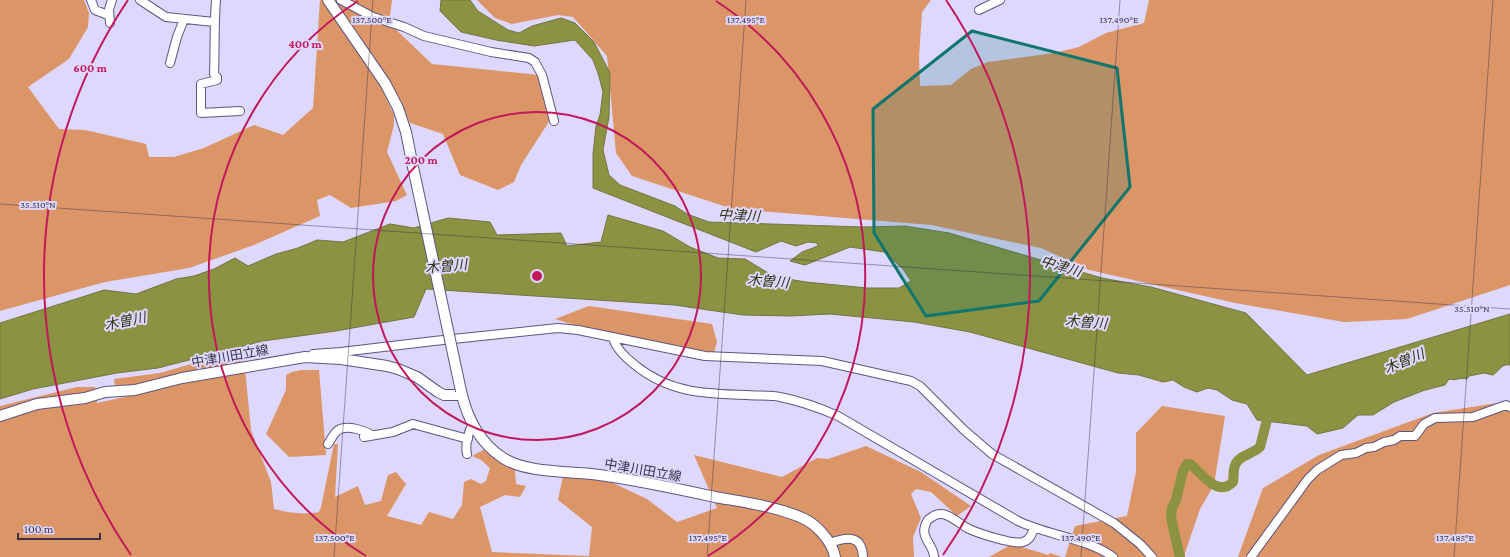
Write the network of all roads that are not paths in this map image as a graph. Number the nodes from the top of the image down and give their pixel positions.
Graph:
1 (91, 0) edge
2 (112, 0) edge
3 (140, 0) edge
4 (216, 0) edge
5 (328, 0) edge
6 (341, 0) edge
7 (1000, 0) edge
8 (979, 10) dead end
9 (184, 19) junction
10 (214, 22) junction
11 (170, 63) dead end
12 (240, 112) dead end
13 (554, 120) dead end
14 (613, 338) junction
15 (341, 356) junction
16 (462, 393) junction
17 (1510, 407) edge
18 (0, 416) edge
19 (473, 424) junction
20 (373, 436) junction
21 (364, 437) dead end
22 (468, 439) junction
23 (328, 444) dead end
24 (467, 454) dead end
25 (1034, 528) junction
26 (830, 544) junction
27 (836, 557) edge
28 (863, 557) edge
29 (934, 557) edge
30 (1113, 557) edge
31 (1152, 557) edge
32 (1251, 557) edge

1 - 2 street
3 - 9 street
4 - 10 street
5 - 16 main road, 中津川田立線, bridge
6 - 13 street
7 - 8 street
9 - 10 street
9 - 11 street
10 - 12 street
14 - 15 street
14 - 25 street
14 - 31 street
15 - 16 main road, 中津川田立線
15 - 18 main road, 中津川田立線
16 - 19 main road, 中津川田立線
17 - 32 street
19 - 22 street
19 - 26 main road, 中津川田立線
20 - 21 street
20 - 22 street
20 - 23 street
22 - 24 street
25 - 29 street
25 - 30 street
26 - 27 main road, 中津川田立線
26 - 28 street

